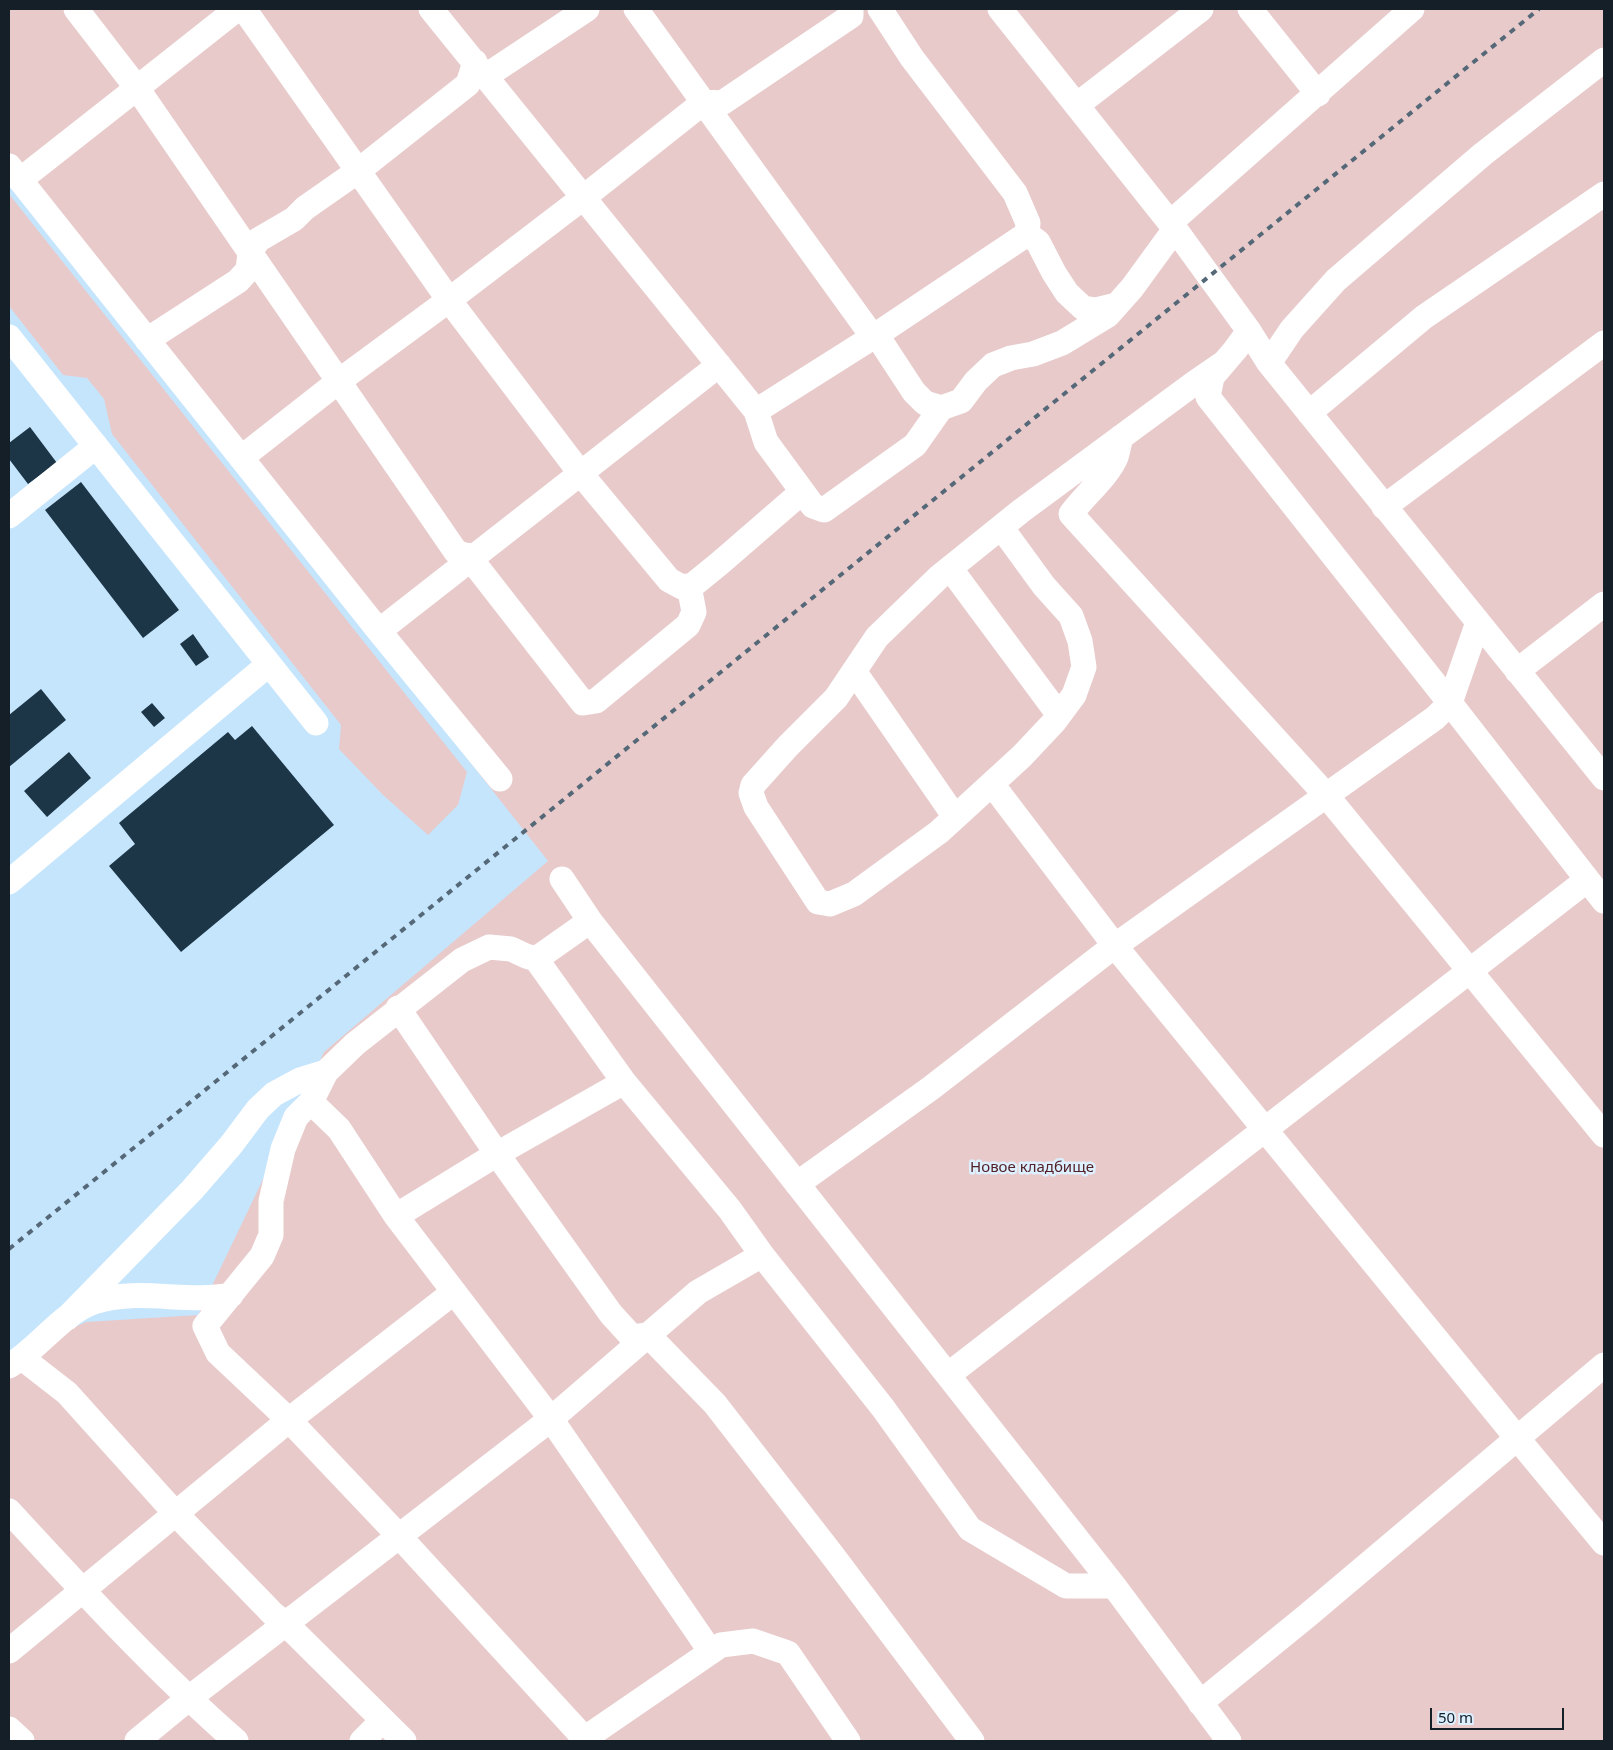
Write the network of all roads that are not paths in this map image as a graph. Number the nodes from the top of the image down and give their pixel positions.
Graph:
1 (76, 9) edge
2 (237, 9) edge
3 (244, 9) edge
4 (431, 9) edge
5 (587, 9) edge
6 (636, 9) edge
7 (851, 9) edge
8 (880, 9) edge
9 (1000, 9) edge
10 (1201, 9) edge
11 (1250, 9) edge
12 (1412, 9) edge
13 (1604, 60) edge
14 (480, 69) junction
15 (137, 88) junction
16 (1318, 94) junction
17 (704, 102) junction
18 (1077, 105) junction
19 (358, 171) junction
20 (14, 173) edge
21 (1604, 194) edge
22 (584, 197) junction
23 (1173, 226) junction
24 (1027, 234) junction
25 (250, 253) junction
26 (449, 300) junction
27 (1117, 305) junction
28 (1249, 331) junction
29 (875, 336) junction
30 (9, 337) edge
31 (147, 340) junction
32 (1604, 343) edge
33 (1269, 363) junction
34 (1222, 364) junction
35 (719, 365) junction
36 (339, 381) junction
37 (941, 408) junction
38 (756, 411) junction
39 (1309, 413) junction
40 (1121, 437) junction
41 (96, 446) junction
42 (241, 458) junction
43 (580, 474) junction
44 (802, 492) junction
45 (1384, 506) junction
46 (9, 516) edge
47 (1001, 527) junction
48 (476, 556) junction
49 (950, 568) junction
50 (689, 586) junction
51 (1604, 604) edge
52 (1478, 622) junction
53 (379, 631) junction
54 (268, 664) junction
55 (854, 670) junction
56 (1518, 671) junction
57 (1450, 703) junction
58 (1059, 715) junction
59 (316, 723) dead end
60 (1604, 778) edge
61 (500, 779) dead end
62 (992, 784) junction
63 (1326, 795) junction
64 (955, 817) junction
65 (562, 879) dead end
66 (1587, 880) junction
67 (9, 882) edge
68 (1604, 901) edge
69 (590, 921) junction
70 (1116, 946) junction
71 (536, 959) junction
72 (1470, 971) junction
73 (398, 1008) junction
74 (326, 1072) junction
75 (624, 1082) junction
76 (311, 1102) junction
77 (1264, 1130) junction
78 (1604, 1135) edge
79 (497, 1154) junction
80 (797, 1184) junction
81 (396, 1216) junction
82 (762, 1255) junction
83 (454, 1292) junction
84 (230, 1295) junction
85 (67, 1318) junction
86 (648, 1335) junction
87 (16, 1362) edge
88 (1604, 1365) edge
89 (948, 1375) junction
90 (551, 1419) junction
91 (289, 1420) junction
92 (1517, 1438) junction
93 (9, 1511) edge
94 (176, 1514) junction
95 (399, 1536) junction
96 (1604, 1543) edge
97 (1114, 1586) junction
98 (83, 1591) junction
99 (286, 1623) junction
100 (9, 1651) edge
101 (711, 1652) junction
102 (188, 1699) junction
103 (1200, 1702) junction
104 (383, 1720) junction
105 (9, 1729) edge
106 (1223, 1739) edge
107 (583, 1740) edge
108 (22, 1741) edge
109 (137, 1741) edge
110 (236, 1741) edge
111 (362, 1741) edge
112 (404, 1741) edge
113 (848, 1741) edge
114 (972, 1741) edge

1 - 15 lane
2 - 15 lane
3 - 19 lane
4 - 14 lane
5 - 14 lane
6 - 17 lane
7 - 17 lane
8 - 24 lane
9 - 18 lane
10 - 18 lane
11 - 16 lane
12 - 16 lane
13 - 33 lane
14 - 19 lane
14 - 22 lane
15 - 20 lane
15 - 25 lane
16 - 23 lane
17 - 22 lane
17 - 29 lane
18 - 23 lane
19 - 25 lane
19 - 26 lane
20 - 31 lane
21 - 39 lane
22 - 26 lane
22 - 35 lane
23 - 27 lane
23 - 28 lane
24 - 27 lane
24 - 29 lane
25 - 31 lane
25 - 36 lane
26 - 36 lane
26 - 43 lane
27 - 37 lane
28 - 33 lane
28 - 34 lane
29 - 37 lane
29 - 38 lane
30 - 41 lane
31 - 42 lane
32 - 45 lane
33 - 39 lane
34 - 40 lane
34 - 57 lane
35 - 38 lane
35 - 43 lane
36 - 42 lane
36 - 48 lane
37 - 44 lane
38 - 44 lane
39 - 45 lane
40 - 47 lane
40 - 63 lane
41 - 46 lane
41 - 54 lane
42 - 53 lane
43 - 48 lane
43 - 50 lane
44 - 50 lane
45 - 52 lane
47 - 49 lane
47 - 58 lane
48 - 50 lane
48 - 53 lane
49 - 55 lane
49 - 58 lane
51 - 56 lane
52 - 56 lane
52 - 57 lane
53 - 61 lane
54 - 59 lane
54 - 67 lane
55 - 64 lane
55 - 64 lane
56 - 60 lane
57 - 63 lane
57 - 66 lane
58 - 62 lane
62 - 64 lane
62 - 70 lane
63 - 70 lane
63 - 72 lane
65 - 69 lane
66 - 68 lane
66 - 72 lane
69 - 71 lane
69 - 80 lane
70 - 77 lane
70 - 80 lane
71 - 73 lane
71 - 75 lane
72 - 77 lane
72 - 78 lane
73 - 74 lane
73 - 79 lane
74 - 76 lane
74 - 85 lane
75 - 79 lane
75 - 82 lane
76 - 81 lane
76 - 84 lane
77 - 89 lane
77 - 92 lane
79 - 81 lane
79 - 86 lane
80 - 89 lane
81 - 83 lane
82 - 86 lane
82 - 97 lane
83 - 90 lane
83 - 91 lane
84 - 85 lane
84 - 91 lane
85 - 87 lane
86 - 90 lane
86 - 114 lane
87 - 94 lane
88 - 92 lane
89 - 97 lane
90 - 95 lane
90 - 101 lane
91 - 94 lane
91 - 95 lane
92 - 96 lane
92 - 103 lane
93 - 98 lane
94 - 98 lane
94 - 99 lane
95 - 99 lane
95 - 107 lane
97 - 103 lane
98 - 100 lane
98 - 102 lane
99 - 102 lane
99 - 104 lane
101 - 107 lane
101 - 113 lane
102 - 109 lane
102 - 110 lane
103 - 106 lane
104 - 111 lane
104 - 112 lane
105 - 108 lane

